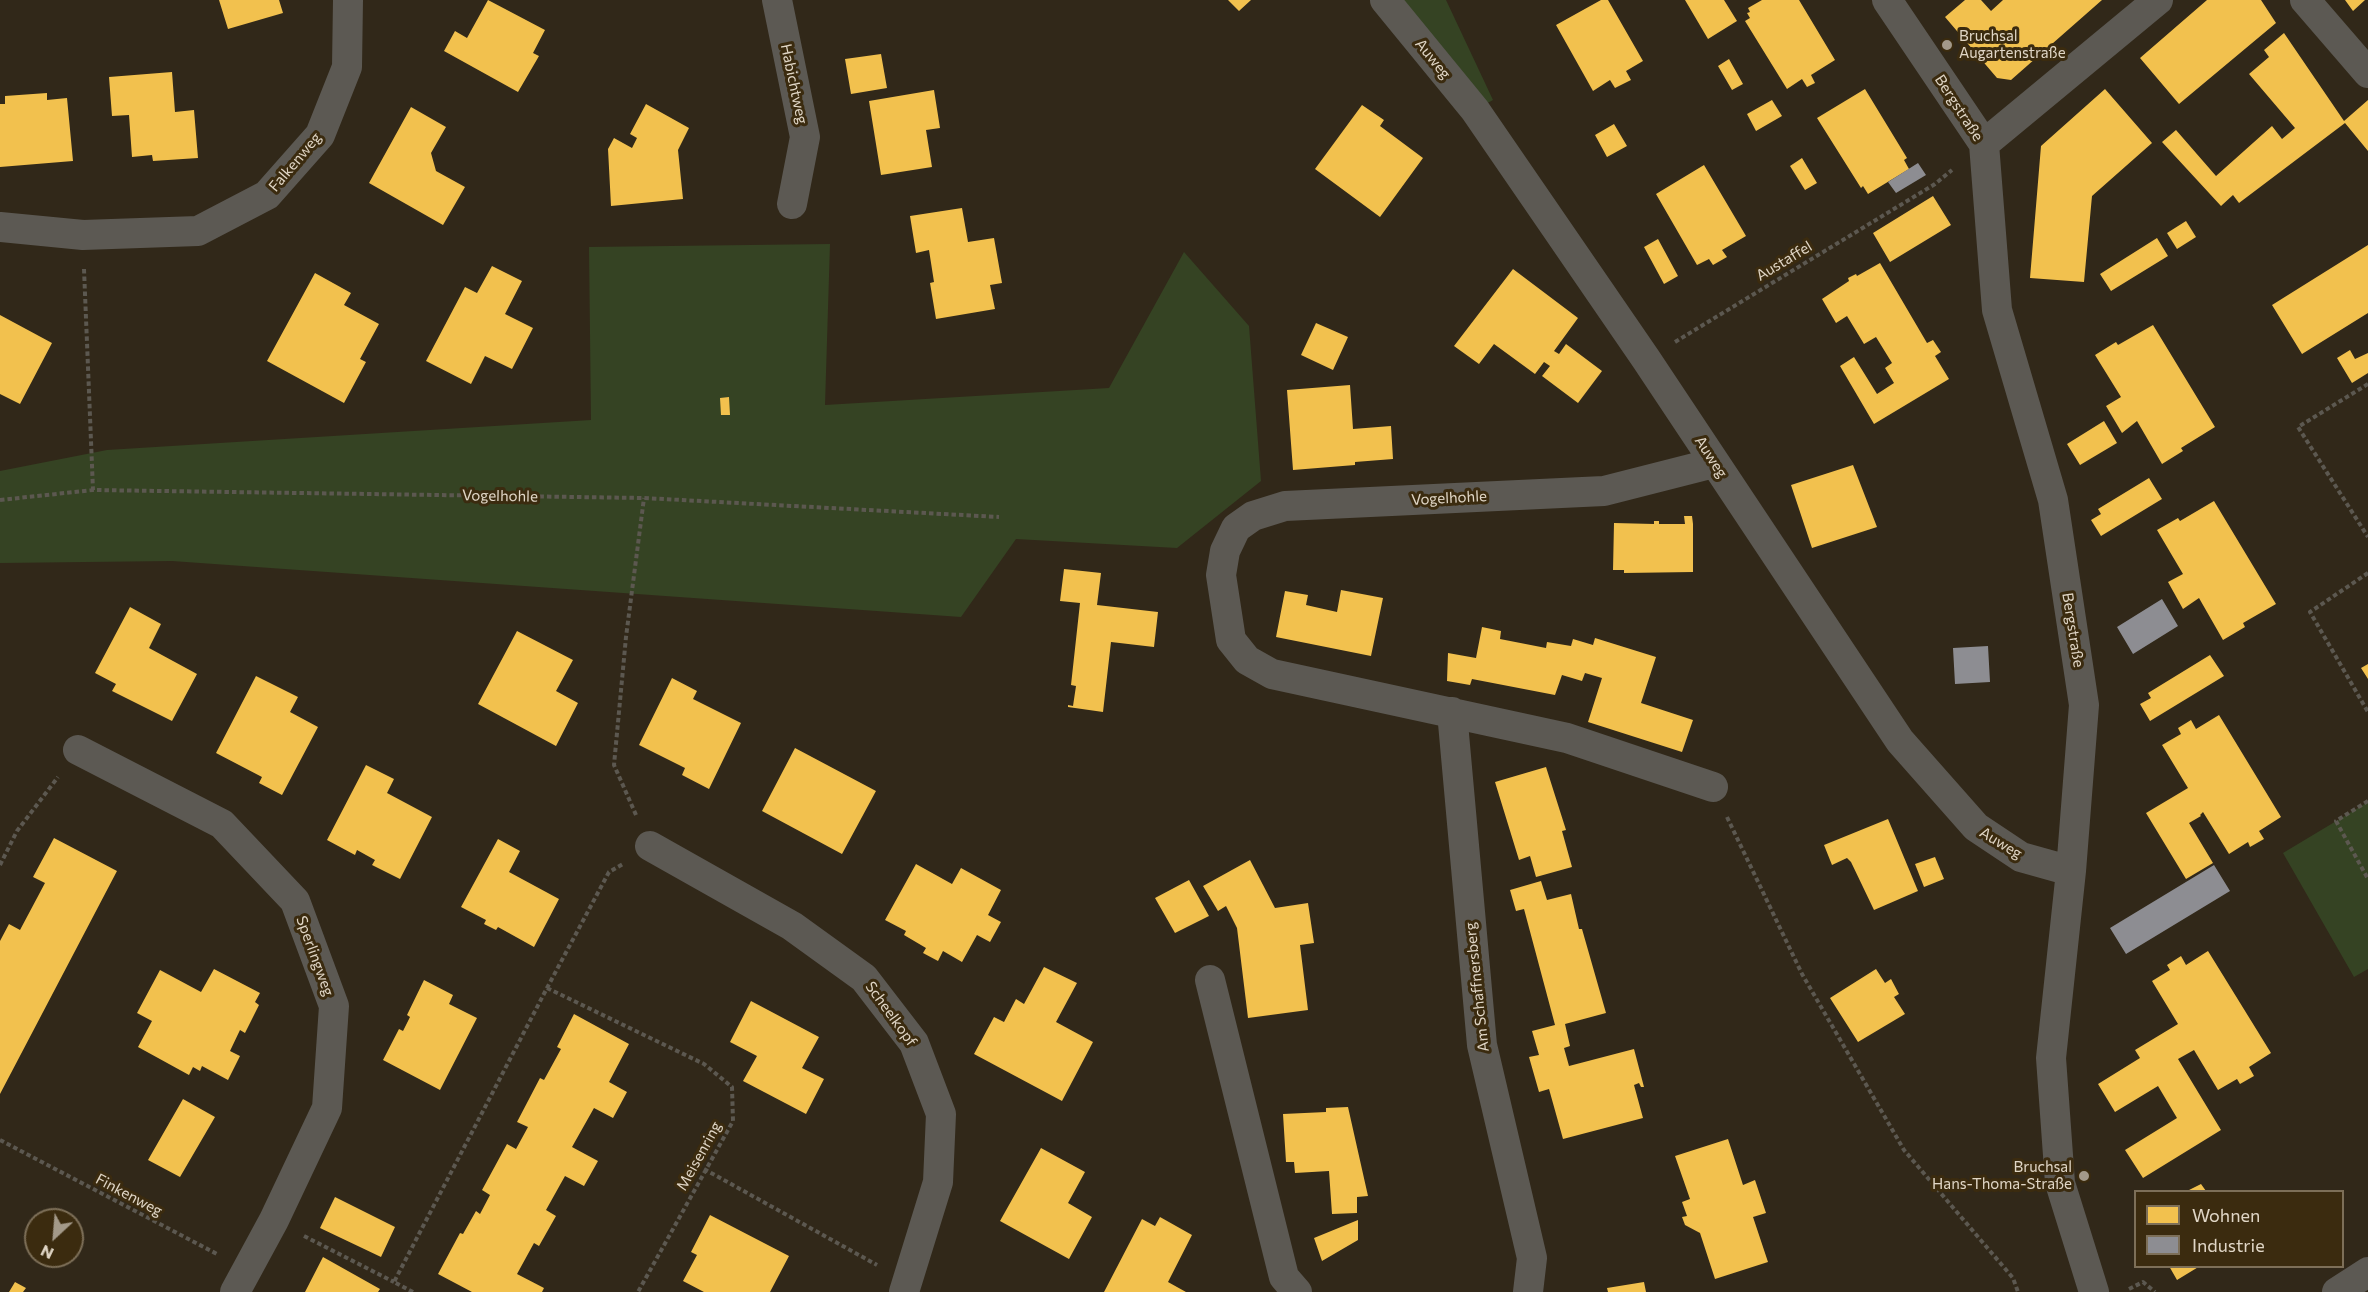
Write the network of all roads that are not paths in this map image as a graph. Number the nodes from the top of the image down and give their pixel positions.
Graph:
1 (348, 0) edge
2 (777, 0) edge
3 (1385, 0) edge
4 (1887, 0) edge
5 (2158, 0) edge
6 (2305, 0) edge
7 (2368, 74) edge
8 (1984, 144) junction
9 (792, 204) dead end
10 (0, 227) edge
11 (1714, 463) junction
12 (1452, 712) junction
13 (78, 750) road end
14 (1713, 787) road end
15 (651, 846) road end
16 (2071, 871) junction
17 (1210, 980) dead end
18 (2368, 1272) edge
19 (241, 1281) edge
20 (906, 1287) edge
21 (1298, 1292) edge
22 (1528, 1292) edge
23 (2094, 1292) edge
24 (2337, 1292) edge

1 - 10 street, Falkenweg
2 - 9 street, Habichtweg
3 - 11 street, Auweg
4 - 8 street, Bergstraße
5 - 8 street
6 - 7 street
8 - 16 street, Bergstraße
11 - 12 street, Vogelhohle
11 - 16 street, Auweg
12 - 14 street
12 - 22 street, Am Schaffnersberg
13 - 19 street, Sperlingweg
15 - 20 street, Scheelkopf
16 - 23 street, Bergstraße
17 - 21 street
18 - 24 street

